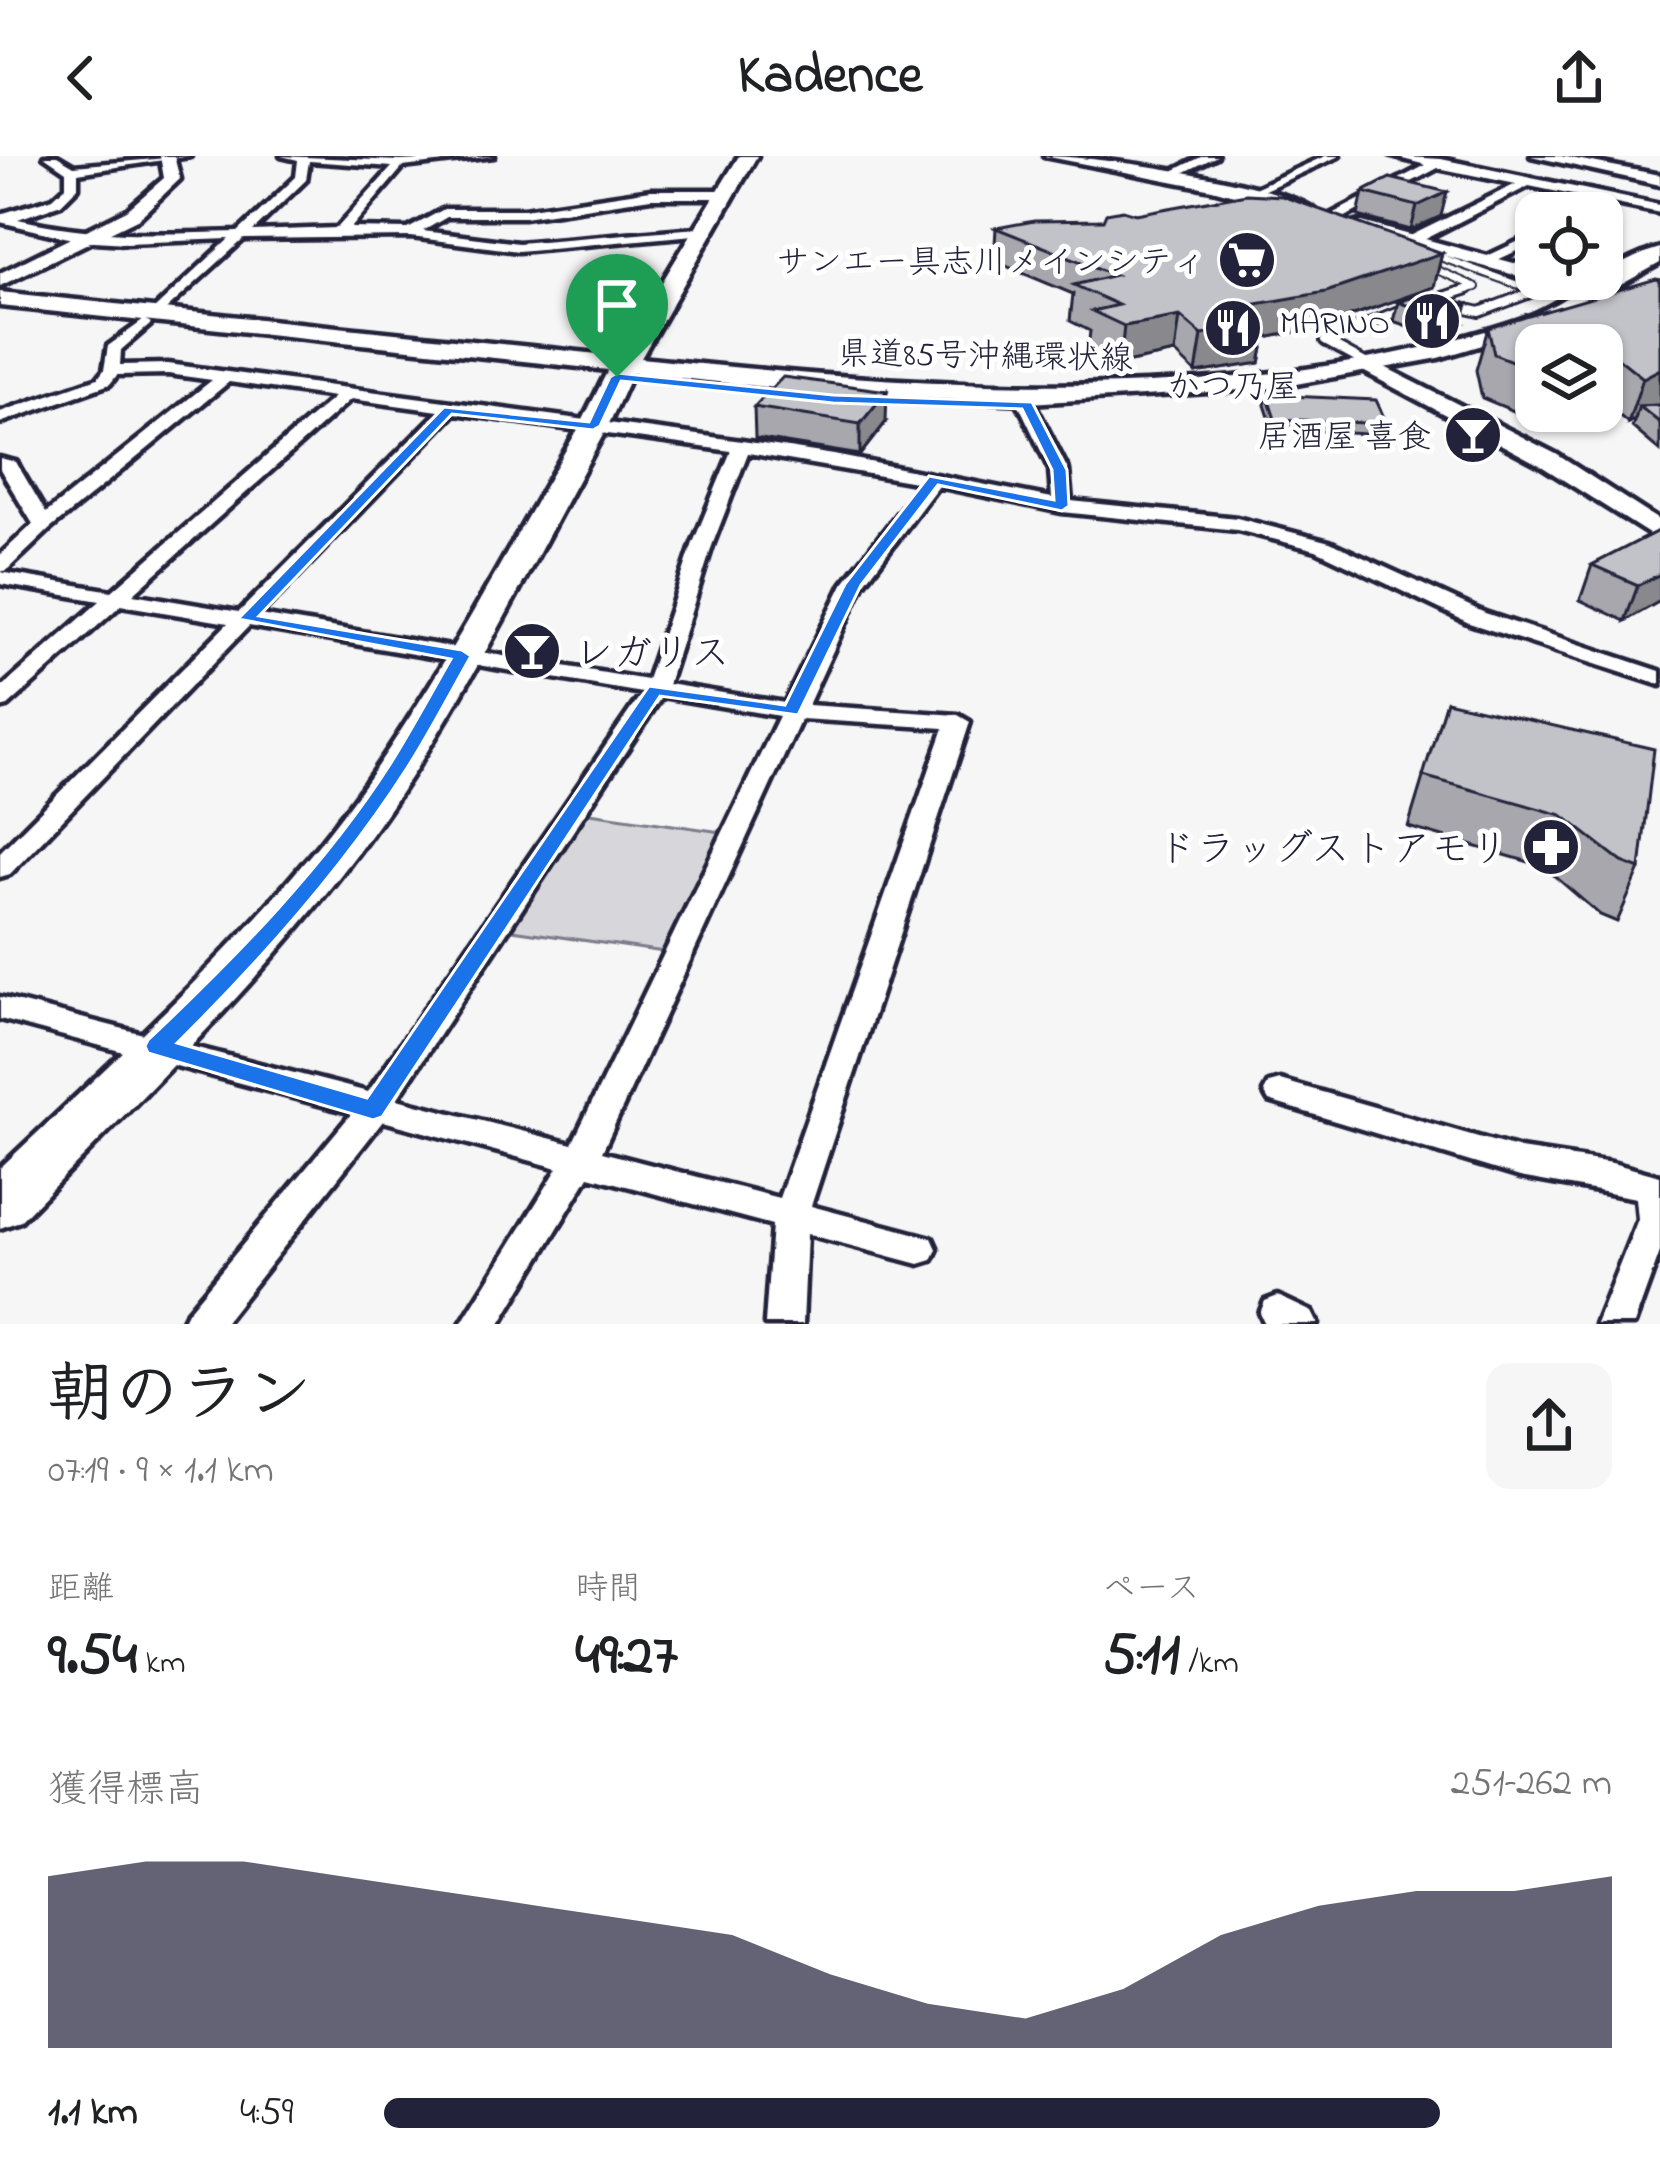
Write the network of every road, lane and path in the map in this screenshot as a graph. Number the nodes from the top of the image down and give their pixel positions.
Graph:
1 (49, 156) edge
2 (184, 156) edge
3 (286, 156) edge
4 (365, 156) edge
5 (489, 156) edge
6 (748, 156) edge
7 (1051, 156) edge
8 (1212, 156) edge
9 (1334, 156) edge
10 (1396, 156) edge
11 (1454, 156) edge
12 (1538, 156) edge
13 (168, 157) edge
14 (304, 158) edge
15 (1085, 158) edge
16 (351, 161) junction
17 (400, 164) junction
18 (1439, 164) junction
19 (73, 170) junction
20 (1174, 174) junction
21 (1660, 180) edge
22 (1528, 182) junction
23 (1254, 191) junction
24 (1578, 192) edge
25 (726, 194) junction
26 (1623, 201) edge
27 (1660, 209) edge
28 (1332, 218) junction
29 (2, 220) edge
30 (704, 230) junction
31 (341, 232) junction
32 (412, 233) junction
33 (245, 235) junction
34 (89, 237) junction
35 (1515, 247) edge
36 (1408, 248) junction
37 (1660, 254) edge
38 (1488, 259) junction
39 (1515, 268) edge
40 (1660, 277) edge
41 (0, 280) edge
42 (1623, 283) edge
43 (1623, 290) edge
44 (0, 299) edge
45 (1436, 299) junction
46 (1600, 300) edge
47 (1615, 300) edge
48 (0, 310) edge
49 (1660, 314) edge
50 (151, 319) junction
51 (112, 370) junction
52 (621, 370) junction
53 (1380, 371) junction
54 (225, 377) junction
55 (348, 393) junction
56 (1027, 405) junction
57 (449, 410) junction
58 (1, 414) edge
59 (593, 426) junction
60 (742, 446) junction
61 (0, 463) edge
62 (934, 479) junction
63 (1062, 506) junction
64 (43, 525) junction
65 (1660, 533) edge
66 (0, 566) edge
67 (0, 578) edge
68 (123, 597) junction
69 (247, 619) junction
70 (462, 656) junction
71 (1660, 678) edge
72 (655, 690) junction
73 (0, 700) edge
74 (791, 711) junction
75 (0, 868) edge
76 (0, 1009) edge
77 (157, 1046) junction
78 (1280, 1092) dead end
79 (373, 1110) junction
80 (582, 1159) junction
81 (1656, 1189) edge
82 (0, 1204) edge
83 (790, 1217) junction
84 (919, 1249) dead end
85 (200, 1324) edge
86 (481, 1324) edge
87 (784, 1324) edge
88 (1615, 1324) edge

1 - 19 street
2 - 13 street
3 - 14 street
4 - 16 street
5 - 17 street
6 - 25 main road
7 - 15 street
8 - 20 street
9 - 23 street
10 - 18 street
11 - 18 street
12 - 21 street
13 - 19 street
13 - 34 street
14 - 16 street
14 - 33 street
15 - 20 street
16 - 17 street
17 - 31 street
18 - 22 street
18 - 28 street
19 - 29 street
20 - 23 street
22 - 24 street
22 - 36 street
23 - 28 street
25 - 30 main road
25 - 32 street
26 - 27 street
28 - 36 street
29 - 34 street
30 - 32 street
30 - 52 main road
31 - 32 street
31 - 33 street
33 - 34 street
33 - 50 street
34 - 41 street
35 - 38 street
36 - 38 street
36 - 45 lane
36 - 45 lane
37 - 42 main road, 県道85号沖縄環状線
38 - 39 street
40 - 43 main road, 県道85号沖縄環状線
44 - 50 main road, 県道85号沖縄環状線
45 - 53 lane
46 - 53 main road, 県道85号沖縄環状線
47 - 49 street
48 - 50 main road, 県道85号沖縄環状線
50 - 51 street
50 - 52 main road, 県道85号沖縄環状線
51 - 54 street
51 - 58 street
52 - 53 main road, 県道85号沖縄環状線
52 - 56 main road, 県道85号沖縄環状線
52 - 59 main road
53 - 56 main road, 県道85号沖縄環状線
53 - 65 street
54 - 55 street
54 - 64 street
55 - 57 street
55 - 68 street
56 - 63 street
57 - 59 street
57 - 69 street
59 - 60 street
59 - 70 main road
60 - 62 street
60 - 72 street
61 - 64 street
62 - 63 street
62 - 74 street
63 - 71 street
64 - 66 street
67 - 68 street
68 - 69 street
68 - 73 street
69 - 70 street
69 - 75 street
70 - 72 street
70 - 77 main road
72 - 74 street
72 - 79 street
74 - 80 street
74 - 83 street
76 - 77 street
77 - 79 street
77 - 82 main road
78 - 81 street
79 - 80 street
79 - 85 street
80 - 83 street
80 - 86 street
81 - 88 street
83 - 84 street
83 - 87 street

